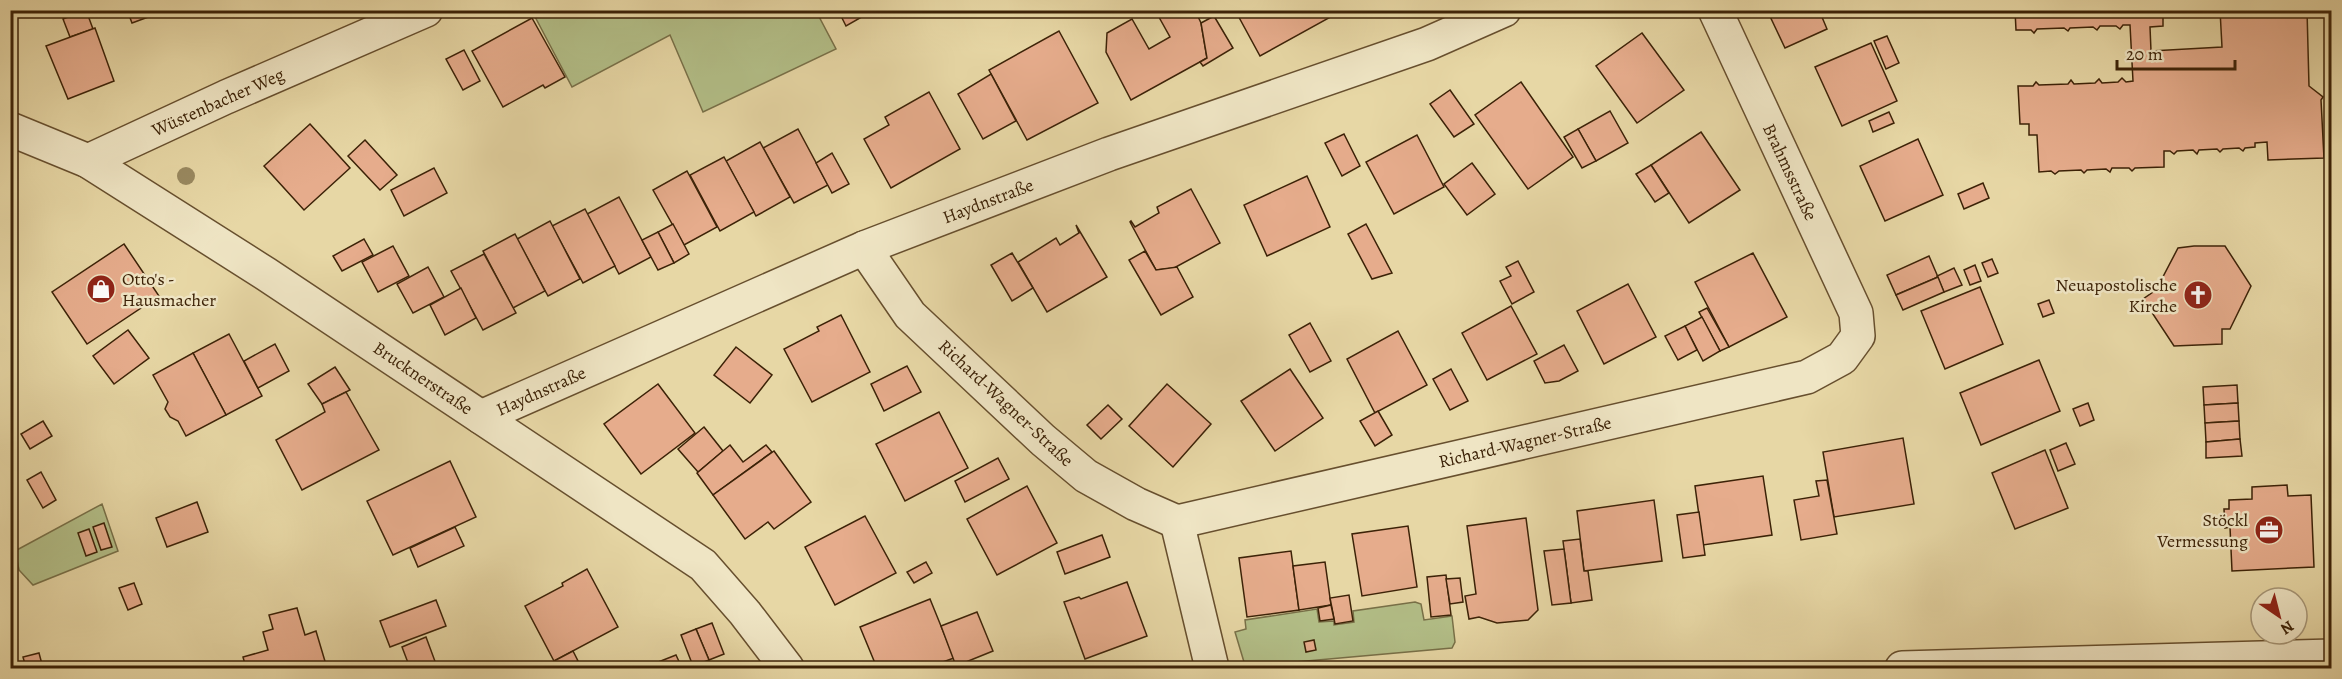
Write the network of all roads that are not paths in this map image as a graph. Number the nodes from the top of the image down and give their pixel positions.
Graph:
1 (426, 10) edge
2 (1504, 10) edge
3 (1715, 10) edge
4 (10, 129) edge
5 (88, 161) junction
6 (864, 248) junction
7 (1858, 336) joint
8 (481, 417) junction
9 (1177, 522) junction
10 (2331, 656) edge
11 (787, 669) edge
12 (1212, 669) edge
13 (1902, 669) edge

1 - 5 street, Wüstenbacher Weg
2 - 6 street, Haydnstraße
3 - 7 street, Brahmsstraße
4 - 5 street
5 - 8 street, Brucknerstraße
6 - 8 street, Haydnstraße
6 - 9 street, Richard-Wagner-Straße
7 - 9 street, Richard-Wagner-Straße
8 - 11 street, Brucknerstraße
9 - 12 street
10 - 13 street

